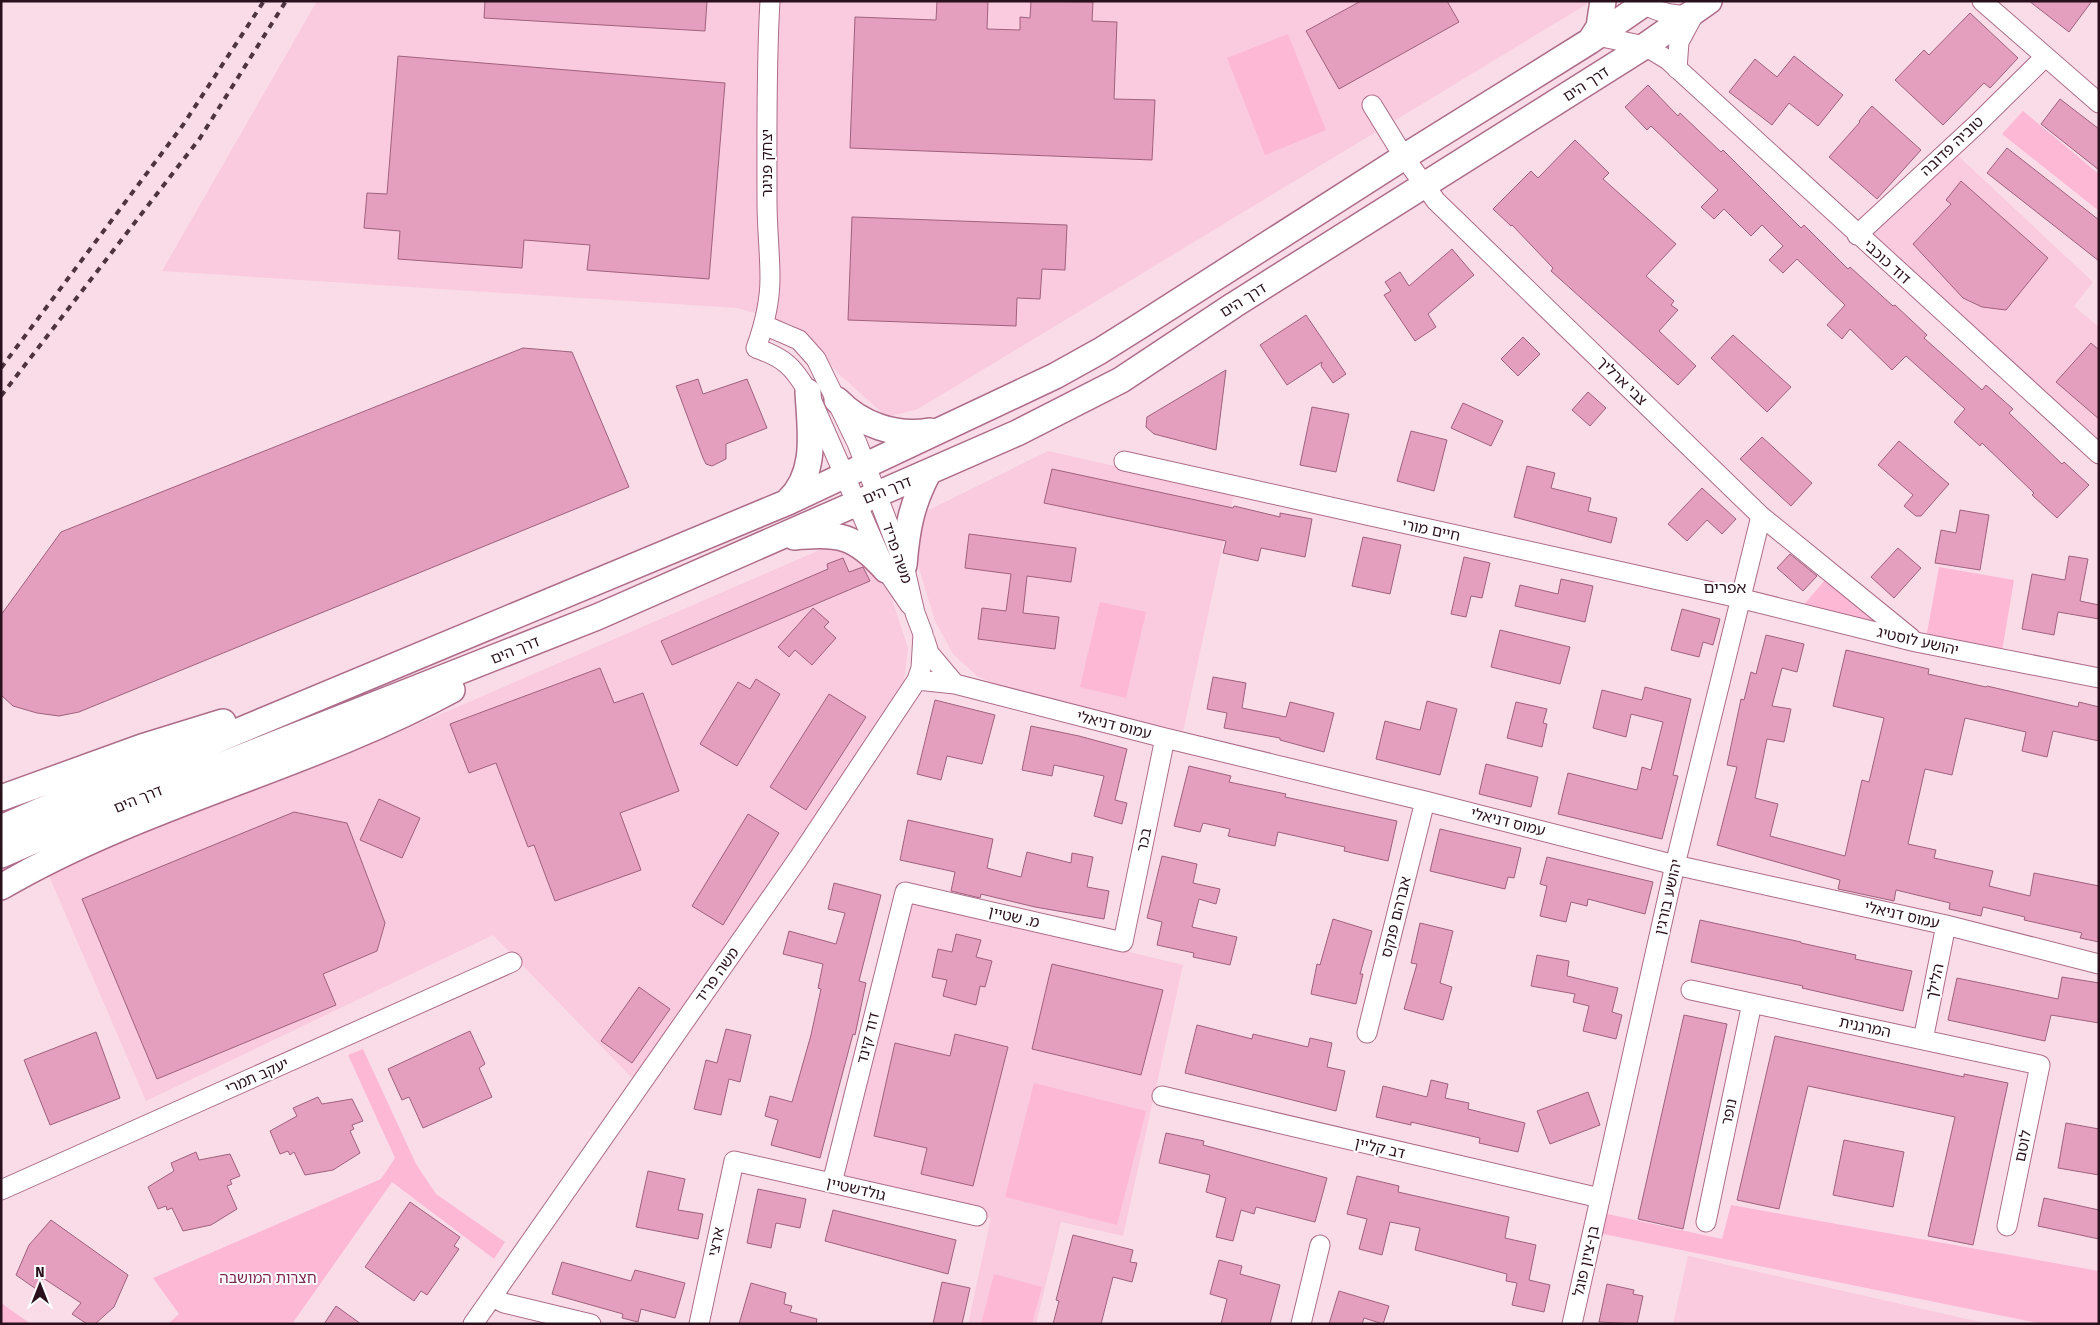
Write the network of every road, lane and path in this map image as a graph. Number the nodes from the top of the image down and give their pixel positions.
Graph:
1 (770, 1) edge
2 (1603, 1) edge
3 (1982, 1) edge
4 (1644, 2) edge
5 (1698, 8) edge
6 (1593, 39) junction
7 (1645, 46) junction
8 (2045, 56) junction
9 (1677, 69) junction
10 (2099, 102) edge
11 (1372, 105) dead end
12 (1404, 157) junction
13 (1425, 186) junction
14 (1857, 235) junction
15 (764, 325) junction
16 (808, 392) junction
17 (837, 400) junction
18 (942, 429) junction
19 (2099, 454) edge
20 (1124, 462) dead end
21 (855, 469) junction
22 (928, 473) junction
23 (867, 498) junction
24 (788, 502) junction
25 (1760, 516) junction
26 (776, 538) junction
27 (895, 568) junction
28 (1739, 598) junction
29 (597, 617) junction
30 (923, 634) junction
31 (1916, 642) junction
32 (2099, 678) edge
33 (359, 680) junction
34 (916, 680) junction
35 (955, 684) junction
36 (1166, 738) junction
37 (1, 798) edge
38 (1425, 800) junction
39 (1, 828) edge
40 (1, 855) edge
41 (1675, 865) junction
42 (1, 887) edge
43 (905, 892) joint
44 (1946, 925) junction
45 (1123, 942) joint
46 (512, 962) dead end
47 (2099, 964) edge
48 (1691, 990) dead end
49 (1752, 1003) junction
50 (1367, 1033) dead end
51 (1923, 1040) junction
52 (2040, 1065) joint
53 (1162, 1096) dead end
54 (734, 1161) joint
55 (832, 1183) junction
56 (1, 1190) edge
57 (1600, 1198) junction
58 (978, 1216) dead end
59 (1706, 1222) dead end
60 (2007, 1226) dead end
61 (1320, 1245) dead end
62 (492, 1297) junction
63 (473, 1324) edge
64 (591, 1324) edge
65 (699, 1324) edge
66 (1301, 1324) edge
67 (1572, 1324) edge

1 - 15 street, יצחק פניגר
2 - 6 main road
3 - 8 street
4 - 5 street
4 - 6 main road, דרך הים
5 - 7 main road, דרך הים
5 - 9 street
6 - 7 street, דוד כוכבי
6 - 12 main road, דרך הים
7 - 9 street, דוד כוכבי
7 - 13 main road, דרך הים
8 - 10 street
8 - 14 street, טוביה פדובה
9 - 14 street, דוד כוכבי
11 - 12 street, צבי ארליך
12 - 13 street, צבי ארליך
12 - 18 main road, דרך הים
13 - 22 main road, דרך הים
13 - 25 street, צבי ארליך
14 - 19 street, דוד כוכבי
15 - 16 street, יצחק פניגר
15 - 17 street, יצחק פניגר
16 - 21 street, יצחק פניגר
16 - 24 main road
17 - 18 main road
17 - 21 street, יצחק פניגר
18 - 21 main road, דרך הים
20 - 28 street, חיים מורי
21 - 23 street, יצחק פניגר
21 - 24 main road, דרך הים
22 - 23 main road, דרך הים
22 - 27 main road
23 - 26 main road, דרך הים
23 - 27 street, משה פריד
24 - 33 main road, דרך הים
25 - 28 street
25 - 31 street, צבי ארליך
26 - 27 main road
26 - 29 main road, דרך הים
27 - 30 street, משה פריד
28 - 31 street, יהושע לוסטיג
28 - 41 street, יהושע בורגין
29 - 40 main road, דרך הים
29 - 42 main road
30 - 34 street, משה פריד
30 - 35 street
31 - 32 street, יהושע לוסטיג
33 - 37 main road
33 - 39 main road, דרך הים
34 - 35 street, עמוס דניאלי
34 - 62 street, משה פריד
35 - 36 street, עמוס דניאלי
36 - 38 street, עמוס דניאלי
36 - 45 street, בכר
38 - 41 street, עמוס דניאלי
38 - 50 street, אברהם פנקס
41 - 44 street, עמוס דניאלי
41 - 57 street, יהושע בורגין
43 - 45 street, מ. שטיין
43 - 55 street, דוד קינד
44 - 47 street, עמוס דניאלי
44 - 51 street, הלילך
46 - 56 street, יעקב תמרי
48 - 49 street, המרגנית
49 - 51 street, המרגנית
49 - 59 street, נופר
51 - 52 street, המרגנית
52 - 60 street, לוטם
53 - 57 street, דב קליין
54 - 55 street, גולדשטיין
54 - 65 street, ארצי
55 - 58 street, גולדשטיין
57 - 67 street, בן-ציון פוגל
61 - 66 street
62 - 63 street, משה פריד
62 - 64 street

